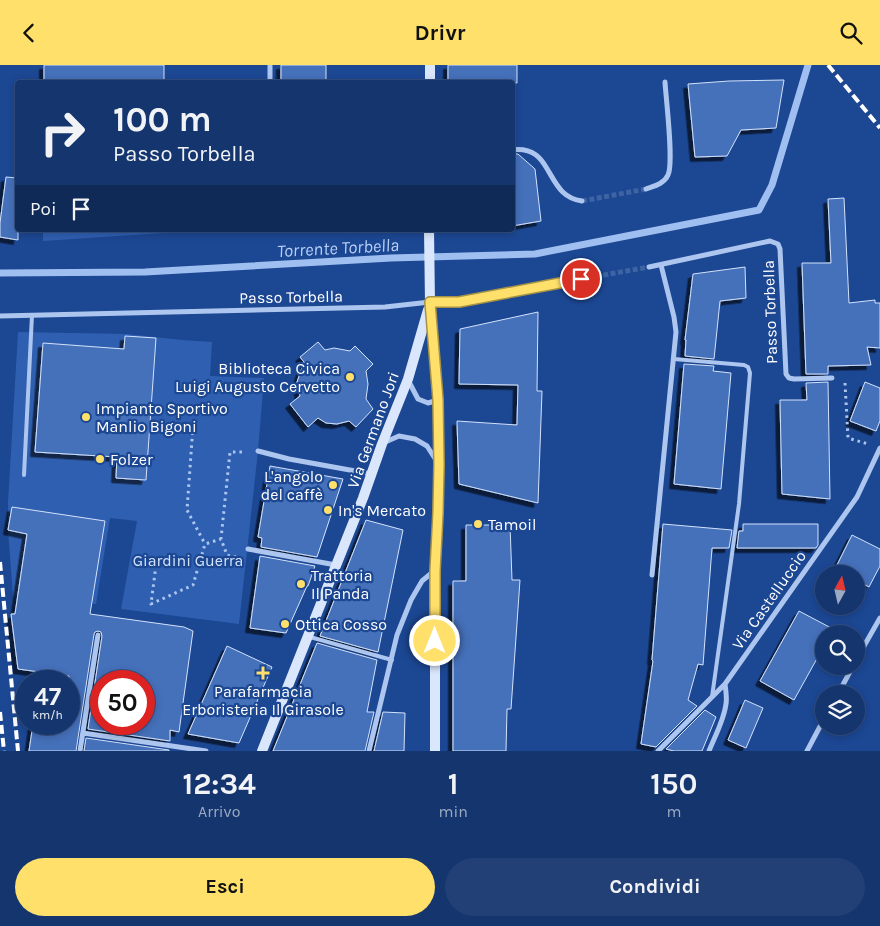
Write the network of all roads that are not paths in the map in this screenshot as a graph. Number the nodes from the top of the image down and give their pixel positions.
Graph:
1 (270, 65) edge
2 (430, 65) edge
3 (270, 80) edge
4 (430, 80) edge
5 (665, 82) dead end
6 (515, 149) edge
7 (646, 189) tunnel mouth
8 (582, 201) tunnel mouth
9 (429, 232) edge
10 (661, 265) junction
11 (649, 267) tunnel mouth
12 (581, 279) tunnel mouth
13 (430, 297) junction
14 (32, 315) junction
15 (0, 316) edge
16 (674, 359) junction
17 (832, 378) road end
18 (408, 379) junction
19 (438, 400) junction
20 (382, 444) junction
21 (880, 448) edge
22 (258, 451) road end
23 (439, 465) junction
24 (24, 475) dead end
25 (372, 475) junction
26 (248, 549) road end
27 (336, 566) junction
28 (435, 571) junction
29 (652, 575) dead end
30 (880, 618) edge
31 (98, 635) dead end
32 (308, 637) junction
33 (865, 644) edge
34 (392, 660) junction
35 (725, 684) junction
36 (712, 697) junction
37 (83, 733) junction
38 (816, 735) edge
39 (80, 751) edge
40 (206, 751) edge
41 (262, 751) edge
42 (369, 751) edge
43 (435, 751) edge
44 (658, 751) edge
45 (710, 751) edge
46 (807, 751) edge

1 - 3 street
2 - 4 main road
5 - 7 street
6 - 8 street
9 - 13 main road
10 - 11 street, Passo Torbella
10 - 16 street
10 - 17 street, Passo Torbella
12 - 13 street, Passo Torbella
13 - 14 street, Passo Torbella
13 - 18 main road, Via Germano Jori
13 - 19 main road
14 - 15 street, Passo Torbella
14 - 24 lane
16 - 29 street
16 - 36 lane
18 - 19 street
18 - 20 main road, Via Germano Jori
19 - 23 main road
20 - 23 street
20 - 25 main road, Via Germano Jori
21 - 35 street, Via Castelluccio
22 - 25 street
23 - 28 main road
25 - 27 main road, Via Germano Jori
26 - 27 street
27 - 32 main road, Via Germano Jori
28 - 34 street
28 - 43 main road
30 - 33 street
31 - 37 street
32 - 34 lane
32 - 41 main road, Via Germano Jori
34 - 42 street
35 - 36 street, Via Castelluccio
35 - 45 street
36 - 44 street, Via Castelluccio
37 - 39 street
37 - 40 street
38 - 46 street

